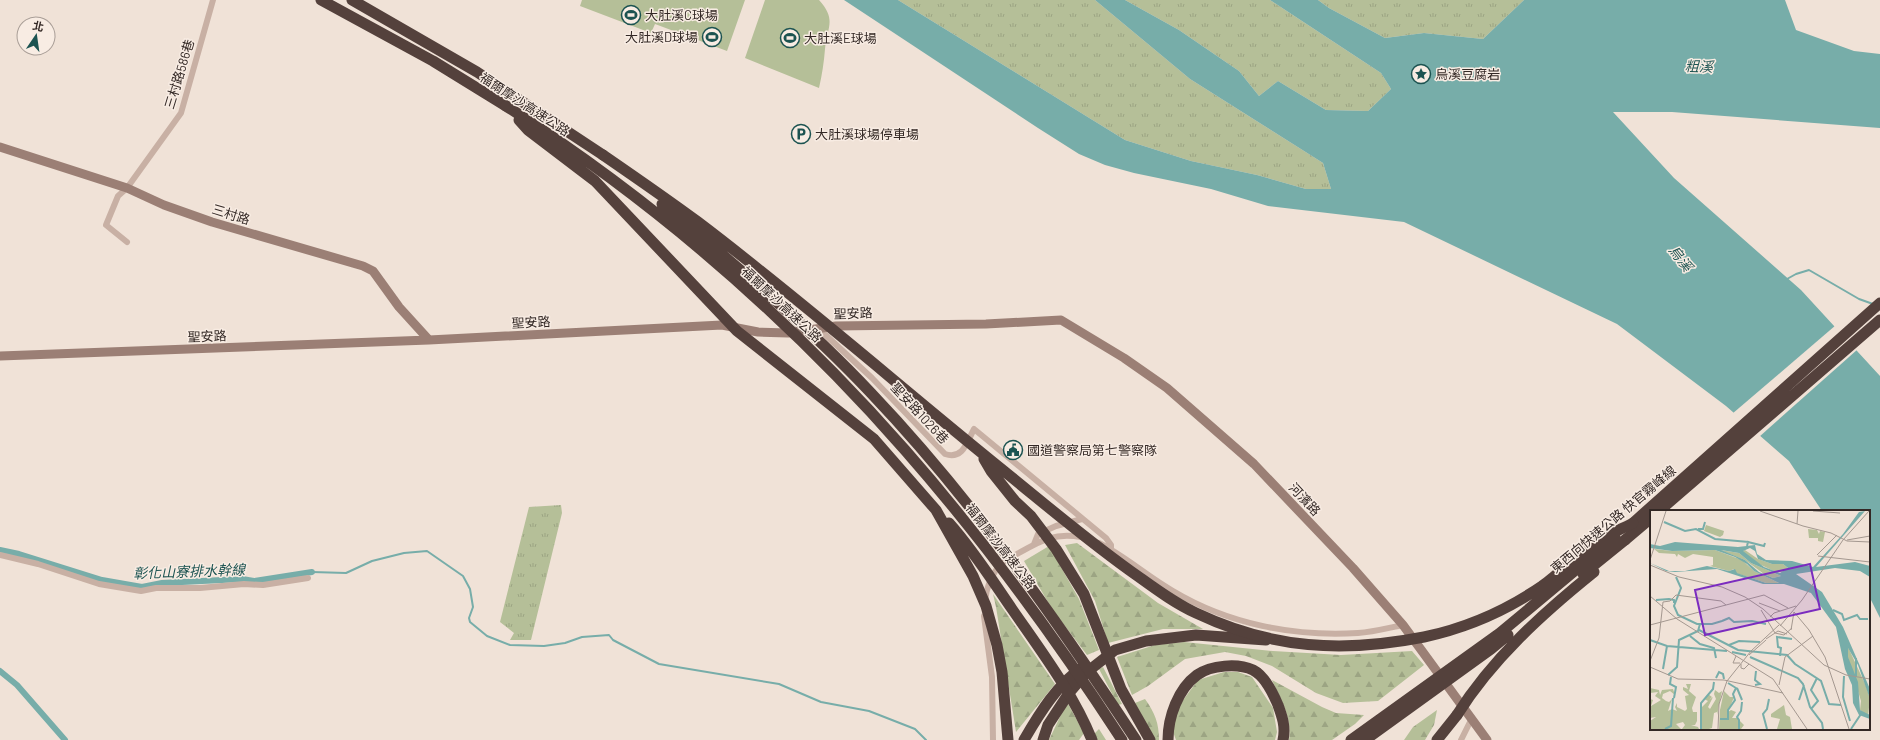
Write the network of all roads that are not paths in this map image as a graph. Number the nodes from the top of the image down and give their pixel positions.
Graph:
1 (213, 0) edge
2 (321, 0) edge
3 (352, 0) edge
4 (506, 106) junction
5 (0, 147) edge
6 (603, 155) junction
7 (127, 188) junction
8 (126, 242) dead end
9 (1880, 303) edge
10 (1061, 320) joint
11 (1880, 320) edge
12 (818, 328) junction
13 (429, 340) junction
14 (0, 356) edge
15 (980, 451) junction
16 (936, 510) junction
17 (1660, 510) edge
18 (1082, 518) junction
19 (1650, 519) edge
20 (1633, 523) junction
21 (1625, 540) junction
22 (1034, 544) junction
23 (1111, 548) junction
24 (0, 555) edge
25 (308, 578) dead end
26 (1403, 625) junction
27 (1268, 640) junction
28 (1115, 650) junction
29 (1457, 715) junction
30 (1472, 718) junction
31 (1284, 737) edge
32 (993, 740) edge
33 (1008, 740) edge
34 (1024, 740) edge
35 (1043, 740) edge
36 (1092, 740) edge
37 (1122, 740) edge
38 (1136, 740) edge
39 (1150, 740) edge
40 (1168, 740) edge
41 (1351, 740) edge
42 (1365, 740) edge
43 (1437, 740) edge
44 (1443, 740) edge
45 (1461, 740) edge
46 (1487, 740) edge

1 - 7 street, 三村路586巷
2 - 4 highway, 福爾摩沙高速公路
3 - 6 highway, 福爾摩沙高速公路
4 - 16 highway, bridge
4 - 37 highway, 福爾摩沙高速公路, bridge
5 - 7 street, 三村路
6 - 15 highway, bridge
6 - 38 highway, 福爾摩沙高速公路, bridge
7 - 8 street, 三村路586巷
7 - 13 street, 三村路
9 - 20 highway, 東西向快速公路 快官霧峰線
10 - 12 street, 聖安路
10 - 26 street, 河濱路
11 - 17 highway, 東西向快速公路 快官霧峰線
12 - 13 street, 聖安路
12 - 18 street, 聖安路1026巷
13 - 14 street, 聖安路
15 - 27 highway, bridge
15 - 39 highway, bridge
16 - 33 highway, bridge
16 - 36 highway, bridge
18 - 22 street
18 - 23 street, 聖安路1026巷
19 - 21 highway, 東西向快速公路 快官霧峰線
20 - 27 highway, bridge
20 - 41 highway, 東西向快速公路 快官霧峰線, bridge
21 - 29 highway, bridge
21 - 42 highway, 東西向快速公路 快官霧峰線, bridge
22 - 23 street
22 - 32 street
23 - 26 street
24 - 25 street
26 - 30 street, 河濱路
27 - 28 highway
28 - 34 highway
28 - 35 highway
29 - 43 highway
29 - 44 highway
30 - 45 street
30 - 46 street, 河濱路
31 - 40 highway

